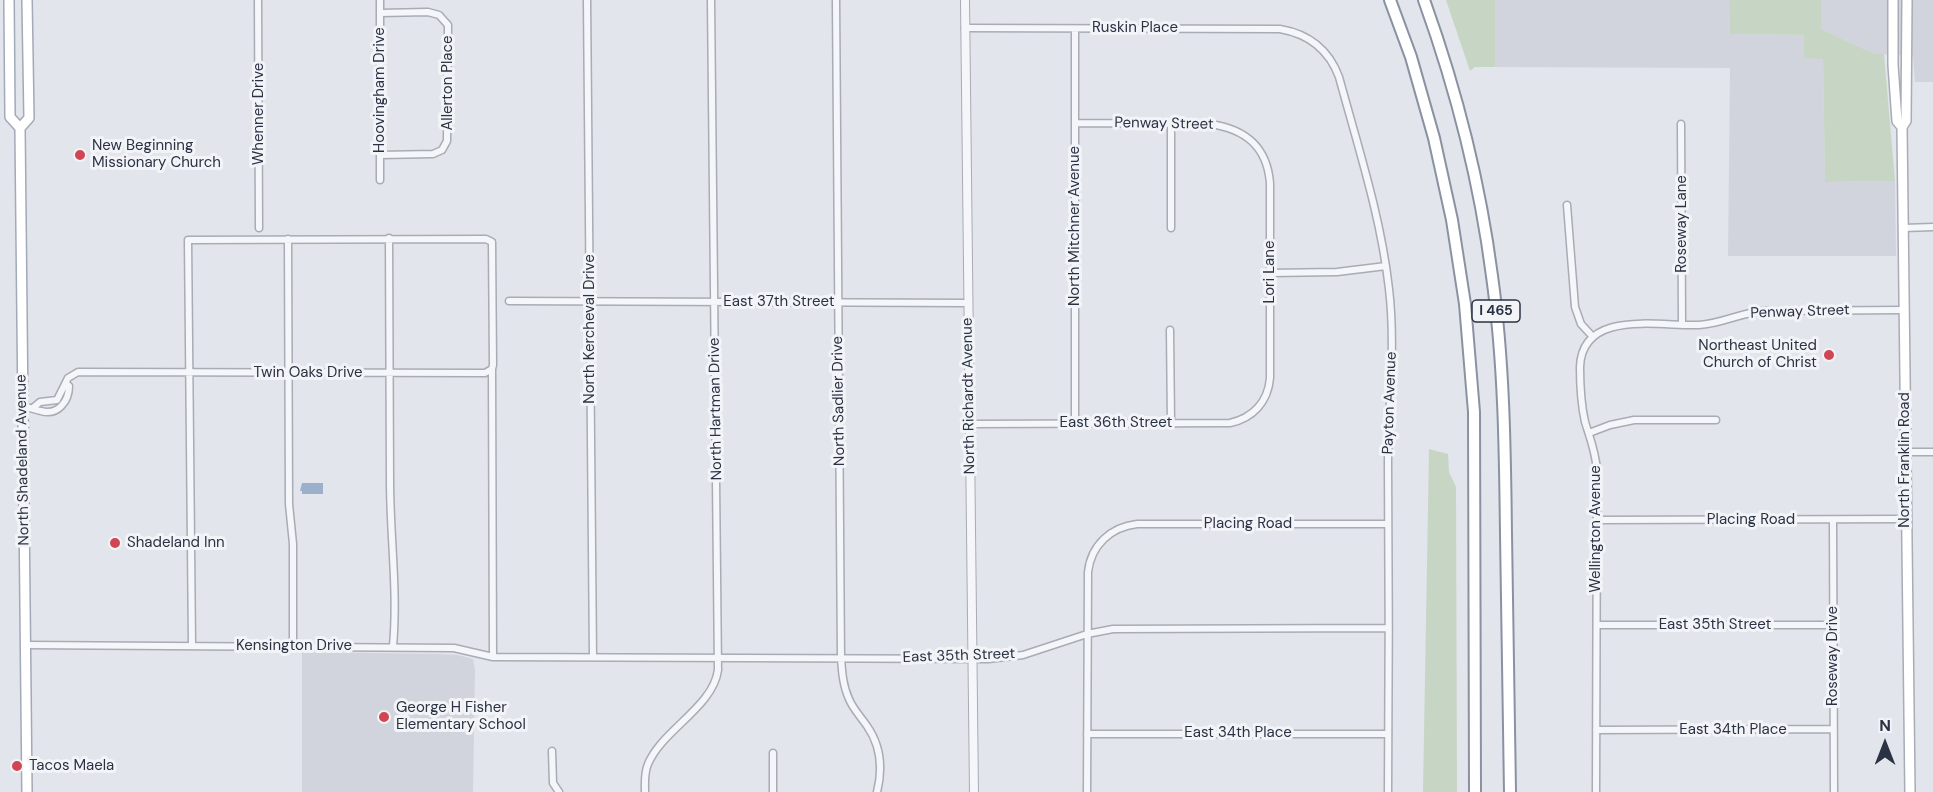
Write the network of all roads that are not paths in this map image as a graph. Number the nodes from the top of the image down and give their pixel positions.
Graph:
1 (9, 0) edge
2 (27, 0) edge
3 (258, 0) edge
4 (380, 0) edge
5 (587, 0) edge
6 (711, 0) edge
7 (836, 0) edge
8 (965, 0) edge
9 (1390, 0) edge
10 (1424, 0) edge
11 (1893, 0) edge
12 (1907, 0) edge
13 (380, 13) junction
14 (965, 28) junction
15 (1075, 28) junction
16 (1304, 36) joint
17 (1075, 123) junction
18 (1171, 124) junction
19 (1681, 124) dead end
20 (1902, 127) junction
21 (20, 129) junction
22 (1249, 139) joint
23 (380, 155) junction
24 (380, 180) dead end
25 (1567, 205) dead end
26 (259, 228) dead end
27 (1171, 228) dead end
28 (1904, 228) junction
29 (1933, 228) edge
30 (288, 238) junction
31 (389, 238) junction
32 (1386, 266) junction
33 (1270, 273) junction
34 (509, 301) dead end
35 (590, 301) junction
36 (715, 302) junction
37 (838, 302) junction
38 (968, 303) junction
39 (1904, 310) junction
40 (1682, 324) junction
41 (1170, 330) dead end
42 (1593, 337) junction
43 (492, 369) junction
44 (189, 373) junction
45 (288, 373) junction
46 (391, 373) junction
47 (23, 407) junction
48 (1257, 409) joint
49 (1716, 420) dead end
50 (1075, 423) junction
51 (1171, 423) junction
52 (970, 424) junction
53 (1589, 433) junction
54 (1905, 452) junction
55 (1933, 452) edge
56 (1905, 519) junction
57 (1597, 520) junction
58 (1833, 520) junction
59 (1389, 524) junction
60 (1597, 625) junction
61 (1833, 625) junction
62 (1388, 628) junction
63 (1087, 634) junction
64 (26, 645) junction
65 (192, 645) junction
66 (293, 646) junction
67 (393, 646) junction
68 (494, 657) junction
69 (593, 657) junction
70 (561, 658) joint
71 (718, 658) junction
72 (841, 658) junction
73 (972, 659) junction
74 (1833, 729) junction
75 (1596, 730) junction
76 (1087, 734) junction
77 (1389, 734) junction
78 (552, 751) dead end
79 (773, 753) dead end
80 (27, 792) edge
81 (559, 792) edge
82 (645, 792) edge
83 (773, 792) edge
84 (877, 792) edge
85 (974, 792) edge
86 (1087, 792) edge
87 (1388, 792) edge
88 (1475, 792) edge
89 (1510, 792) edge
90 (1596, 792) edge
91 (1834, 792) edge
92 (1910, 792) edge

1 - 21 main road, North Shadeland Avenue
2 - 21 main road, North Shadeland Avenue
3 - 26 street, Whenner Drive
4 - 13 street, Hoovingham Drive
5 - 35 street, North Kercheval Drive
6 - 36 street, North Hartman Drive
7 - 37 street, North Sadlier Drive
8 - 14 street, North Richardt Avenue
9 - 88 highway, I 465
10 - 89 highway, I 465
11 - 20 main road, North Franklin Road
12 - 20 main road, North Franklin Road
13 - 23 street, Hoovingham Drive
13 - 23 street, Allerton Place
14 - 15 street, Ruskin Place
14 - 38 street, North Richardt Avenue
15 - 16 street, Ruskin Place
15 - 17 street, North Mitchner Avenue
16 - 32 street, Payton Avenue
17 - 18 street, Penway Street
17 - 50 street, North Mitchner Avenue
18 - 22 street, Penway Street
18 - 27 street
19 - 40 street, Roseway Lane
20 - 28 main road, North Franklin Road
21 - 47 main road, North Shadeland Avenue
22 - 33 street, Lori Lane
23 - 24 street, Hoovingham Drive
25 - 42 street
28 - 29 street
28 - 39 main road, North Franklin Road
30 - 31 street
30 - 44 street
30 - 45 street
31 - 43 street
31 - 46 street
32 - 33 street
32 - 59 street, Payton Avenue
33 - 48 street, Lori Lane
34 - 35 street
35 - 36 street, East 37th Street
35 - 69 street, North Kercheval Drive
36 - 37 street, East 37th Street
36 - 71 street, North Hartman Drive
37 - 38 street, East 37th Street
37 - 72 street, North Sadlier Drive
38 - 52 street, North Richardt Avenue
39 - 40 street, Penway Street
39 - 54 main road, North Franklin Road
40 - 42 street, Penway Street
41 - 51 street
42 - 53 street, Wellington Avenue
43 - 46 street, Twin Oaks Drive
43 - 68 street
44 - 45 street, Twin Oaks Drive
44 - 47 street, Twin Oaks Drive
44 - 65 street
45 - 46 street, Twin Oaks Drive
45 - 66 street
46 - 67 street
47 - 64 main road, North Shadeland Avenue
48 - 51 street, East 36th Street
49 - 53 street
50 - 51 street, East 36th Street
50 - 52 street, East 36th Street
52 - 73 street, North Richardt Avenue
53 - 57 street, Wellington Avenue
54 - 55 street
54 - 56 main road, North Franklin Road
56 - 58 street, Placing Road
56 - 92 main road, North Franklin Road
57 - 58 street, Placing Road
57 - 60 street, Wellington Avenue
58 - 61 street, Roseway Drive
59 - 62 street, Payton Avenue
59 - 63 street, Placing Road
60 - 61 street, East 35th Street
60 - 75 street, Wellington Avenue
61 - 74 street, Roseway Drive
62 - 63 street, East 35th Street
62 - 77 street, Payton Avenue
63 - 73 street, East 35th Street
63 - 76 street
64 - 65 street, Kensington Drive
64 - 80 main road, North Shadeland Avenue
65 - 66 street, Kensington Drive
66 - 67 street, Kensington Drive
67 - 68 street, Kensington Drive
68 - 70 street, Kensington Drive
69 - 70 street, East 35th Street
69 - 71 street, East 35th Street
71 - 72 street, East 35th Street
71 - 82 street, North Hartman Drive
72 - 73 street, East 35th Street
72 - 84 street, North Sadlier Drive
73 - 85 street, North Richardt Avenue
74 - 75 street, East 34th Place
74 - 91 street, Roseway Drive
75 - 90 street, Wellington Avenue
76 - 77 street, East 34th Place
76 - 86 street
77 - 87 street, Payton Avenue
78 - 81 street
79 - 83 street

